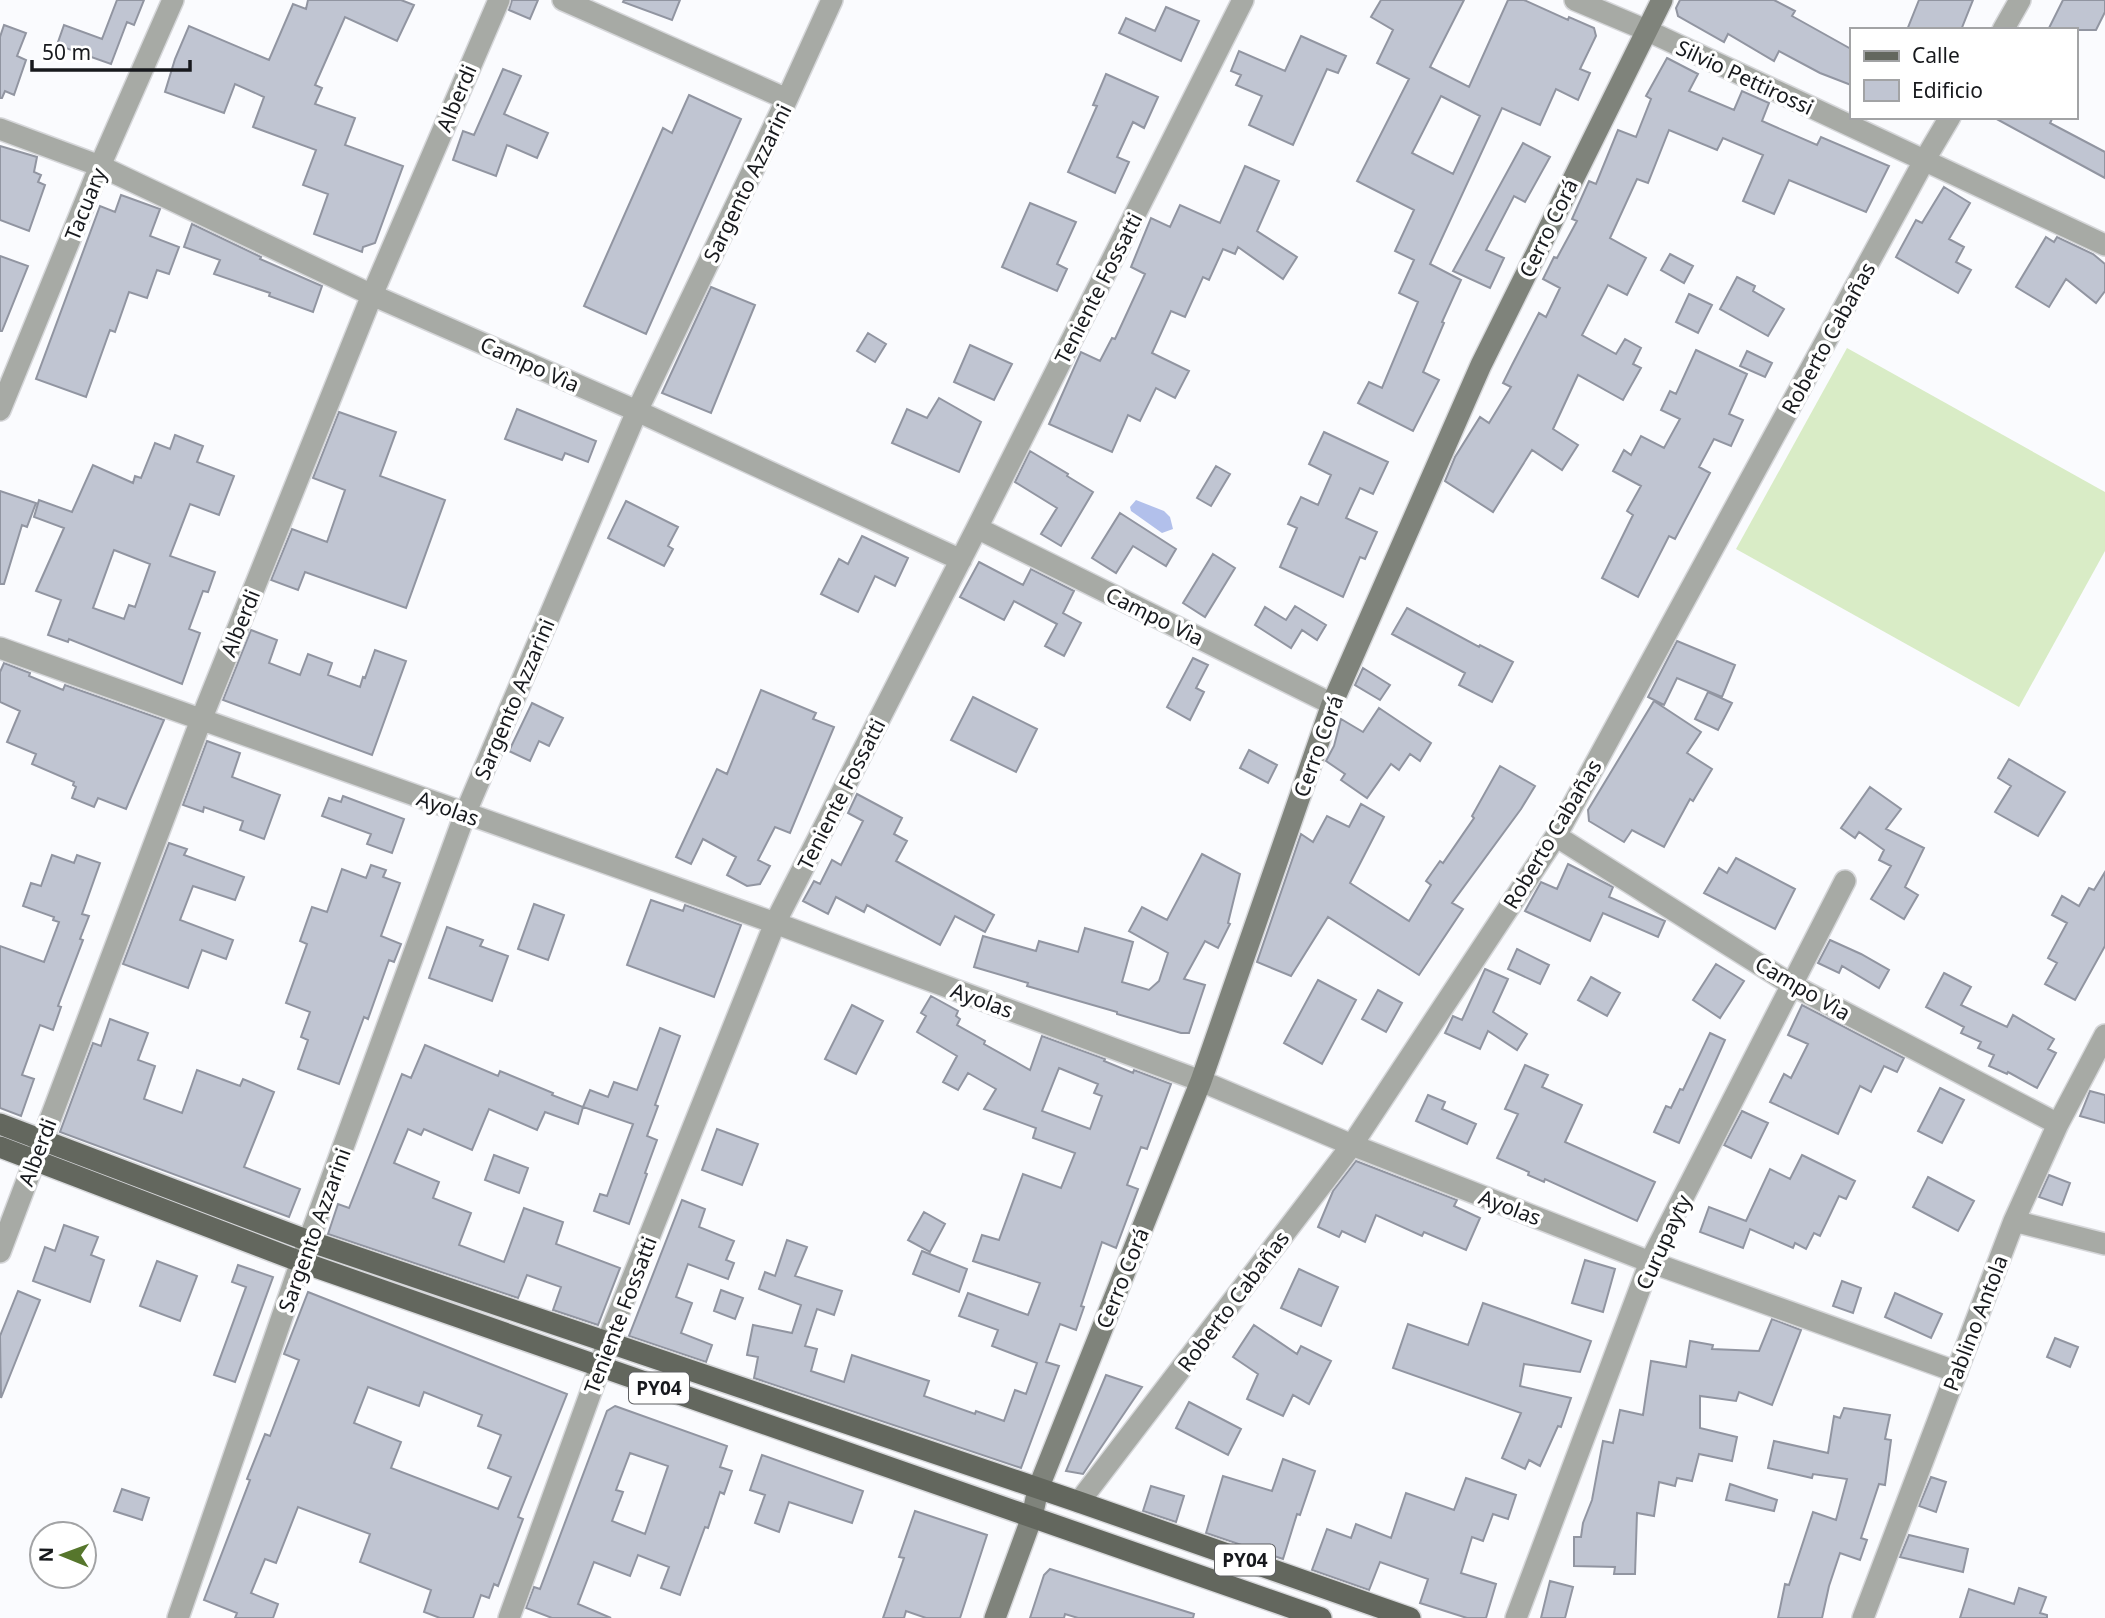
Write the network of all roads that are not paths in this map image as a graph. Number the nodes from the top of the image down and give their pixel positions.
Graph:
1 (173, 0) edge
2 (499, 0) edge
3 (563, 0) edge
4 (832, 0) edge
5 (1243, 0) edge
6 (1575, 0) edge
7 (1662, 0) edge
8 (2020, 0) edge
9 (2004, 28) edge
10 (1646, 30) junction
11 (787, 99) junction
12 (1949, 119) edge
13 (0, 129) edge
14 (1924, 161) junction
15 (100, 166) junction
16 (2105, 245) edge
17 (372, 295) junction
18 (0, 410) edge
19 (637, 411) junction
20 (977, 528) junction
21 (961, 560) junction
22 (0, 648) edge
23 (1332, 704) junction
24 (201, 720) junction
25 (465, 814) junction
26 (1556, 836) junction
27 (1845, 881) dead end
28 (775, 923) junction
29 (1793, 985) junction
30 (2105, 1035) edge
31 (1201, 1081) junction
32 (0, 1124) edge
33 (2058, 1124) junction
34 (42, 1139) junction
35 (1352, 1144) junction
36 (0, 1147) edge
37 (33, 1159) junction
38 (2014, 1221) junction
39 (309, 1241) junction
40 (2105, 1244) edge
41 (0, 1252) edge
42 (301, 1262) junction
43 (1650, 1262) junction
44 (607, 1342) junction
45 (600, 1367) junction
46 (1957, 1372) junction
47 (1038, 1489) junction
48 (1079, 1502) junction
49 (1032, 1517) junction
50 (178, 1618) edge
51 (509, 1618) edge
52 (995, 1618) edge
53 (1321, 1618) edge
54 (1410, 1618) edge
55 (1516, 1618) edge
56 (1863, 1618) edge

1 - 15 street, Tacuary
2 - 17 street, Alberdi
3 - 11 street
4 - 11 street, Sargento Azzarini
5 - 20 street, Teniente Fossatti
6 - 10 street, Silvio Pettirossi
7 - 10 street, Cerro Corá
8 - 9 street
10 - 14 street, Silvio Pettirossi
10 - 23 street, Cerro Corá
11 - 19 street, Sargento Azzarini
12 - 14 street, Roberto Cabañas
13 - 15 street, Campo Vìa
14 - 16 street, Silvio Pettirossi
14 - 26 street, Roberto Cabañas
15 - 17 street, Campo Vìa
15 - 18 street, Tacuary
17 - 19 street, Campo Vìa
17 - 24 street, Alberdi
19 - 21 street, Campo Vìa
19 - 25 street, Sargento Azzarini
20 - 21 street, Teniente Fossatti
20 - 23 street, Campo Vìa
21 - 28 street, Teniente Fossatti
22 - 24 street, Ayolas
23 - 31 street, Cerro Corá
24 - 25 street, Ayolas
24 - 34 street, Alberdi
25 - 28 street, Ayolas
25 - 39 street, Sargento Azzarini
26 - 29 street, Campo Vìa
26 - 35 street, Roberto Cabañas
27 - 29 street, Curupayty
28 - 31 street, Ayolas
28 - 44 street, Teniente Fossatti
29 - 33 street, Campo Vìa
29 - 43 street, Curupayty
30 - 33 street, Pablino Antola
31 - 35 street, Ayolas
31 - 47 street, Cerro Corá
32 - 34 main road, PY04
33 - 38 street, Pablino Antola
34 - 37 street, Alberdi
34 - 39 main road, PY04
35 - 43 street, Ayolas
35 - 48 street, Roberto Cabañas
36 - 37 main road, PY04
37 - 41 street, Alberdi
37 - 42 main road, PY04
38 - 40 street
38 - 46 street, Pablino Antola
39 - 42 street, Sargento Azzarini
39 - 44 main road, PY04
42 - 45 main road, PY04
42 - 50 street, Sargento Azzarini
43 - 46 street, Ayolas
43 - 55 street, Curupayty
44 - 45 street, Teniente Fossatti
44 - 47 main road, PY04
45 - 49 main road, PY04
45 - 51 street, Teniente Fossatti
46 - 56 street, Pablino Antola
47 - 48 main road, PY04
47 - 49 street, Cerro Corá
48 - 54 main road, PY04
49 - 52 street
49 - 53 main road, PY04

